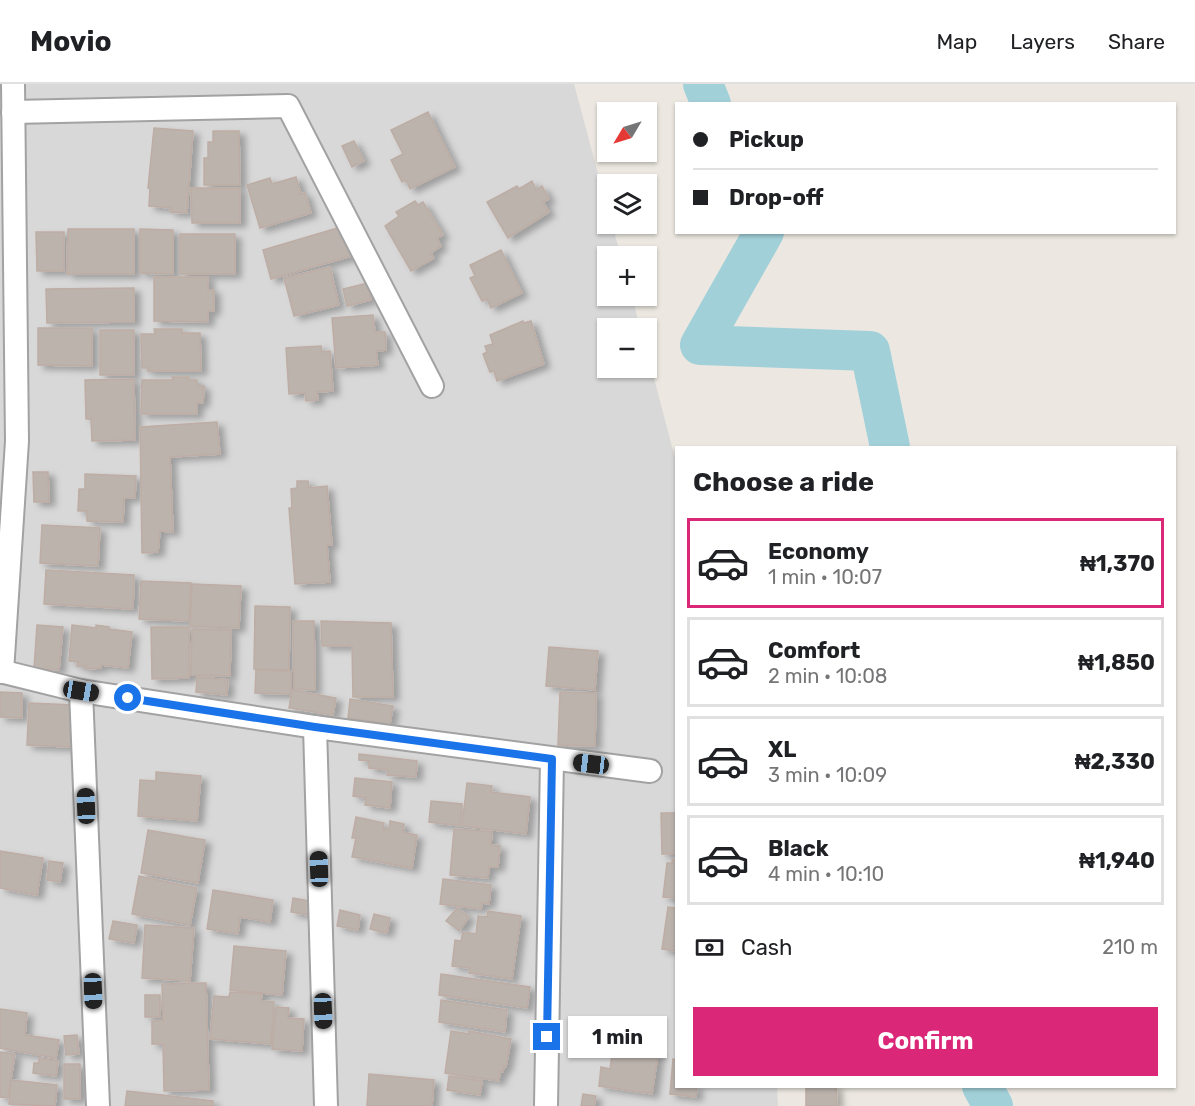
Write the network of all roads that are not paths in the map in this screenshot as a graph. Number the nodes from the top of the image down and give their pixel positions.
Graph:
1 (13, 84) edge
2 (14, 112) junction
3 (432, 386) dead end
4 (8, 439) edge
5 (1, 672) edge
6 (81, 691) junction
7 (315, 727) junction
8 (552, 759) junction
9 (650, 771) dead end
10 (98, 1106) edge
11 (326, 1106) edge
12 (546, 1106) edge

1 - 2 street
2 - 3 street
2 - 4 street
4 - 5 street
5 - 6 street
6 - 7 street
6 - 10 street
7 - 8 street
7 - 11 street
8 - 9 street
8 - 12 street

